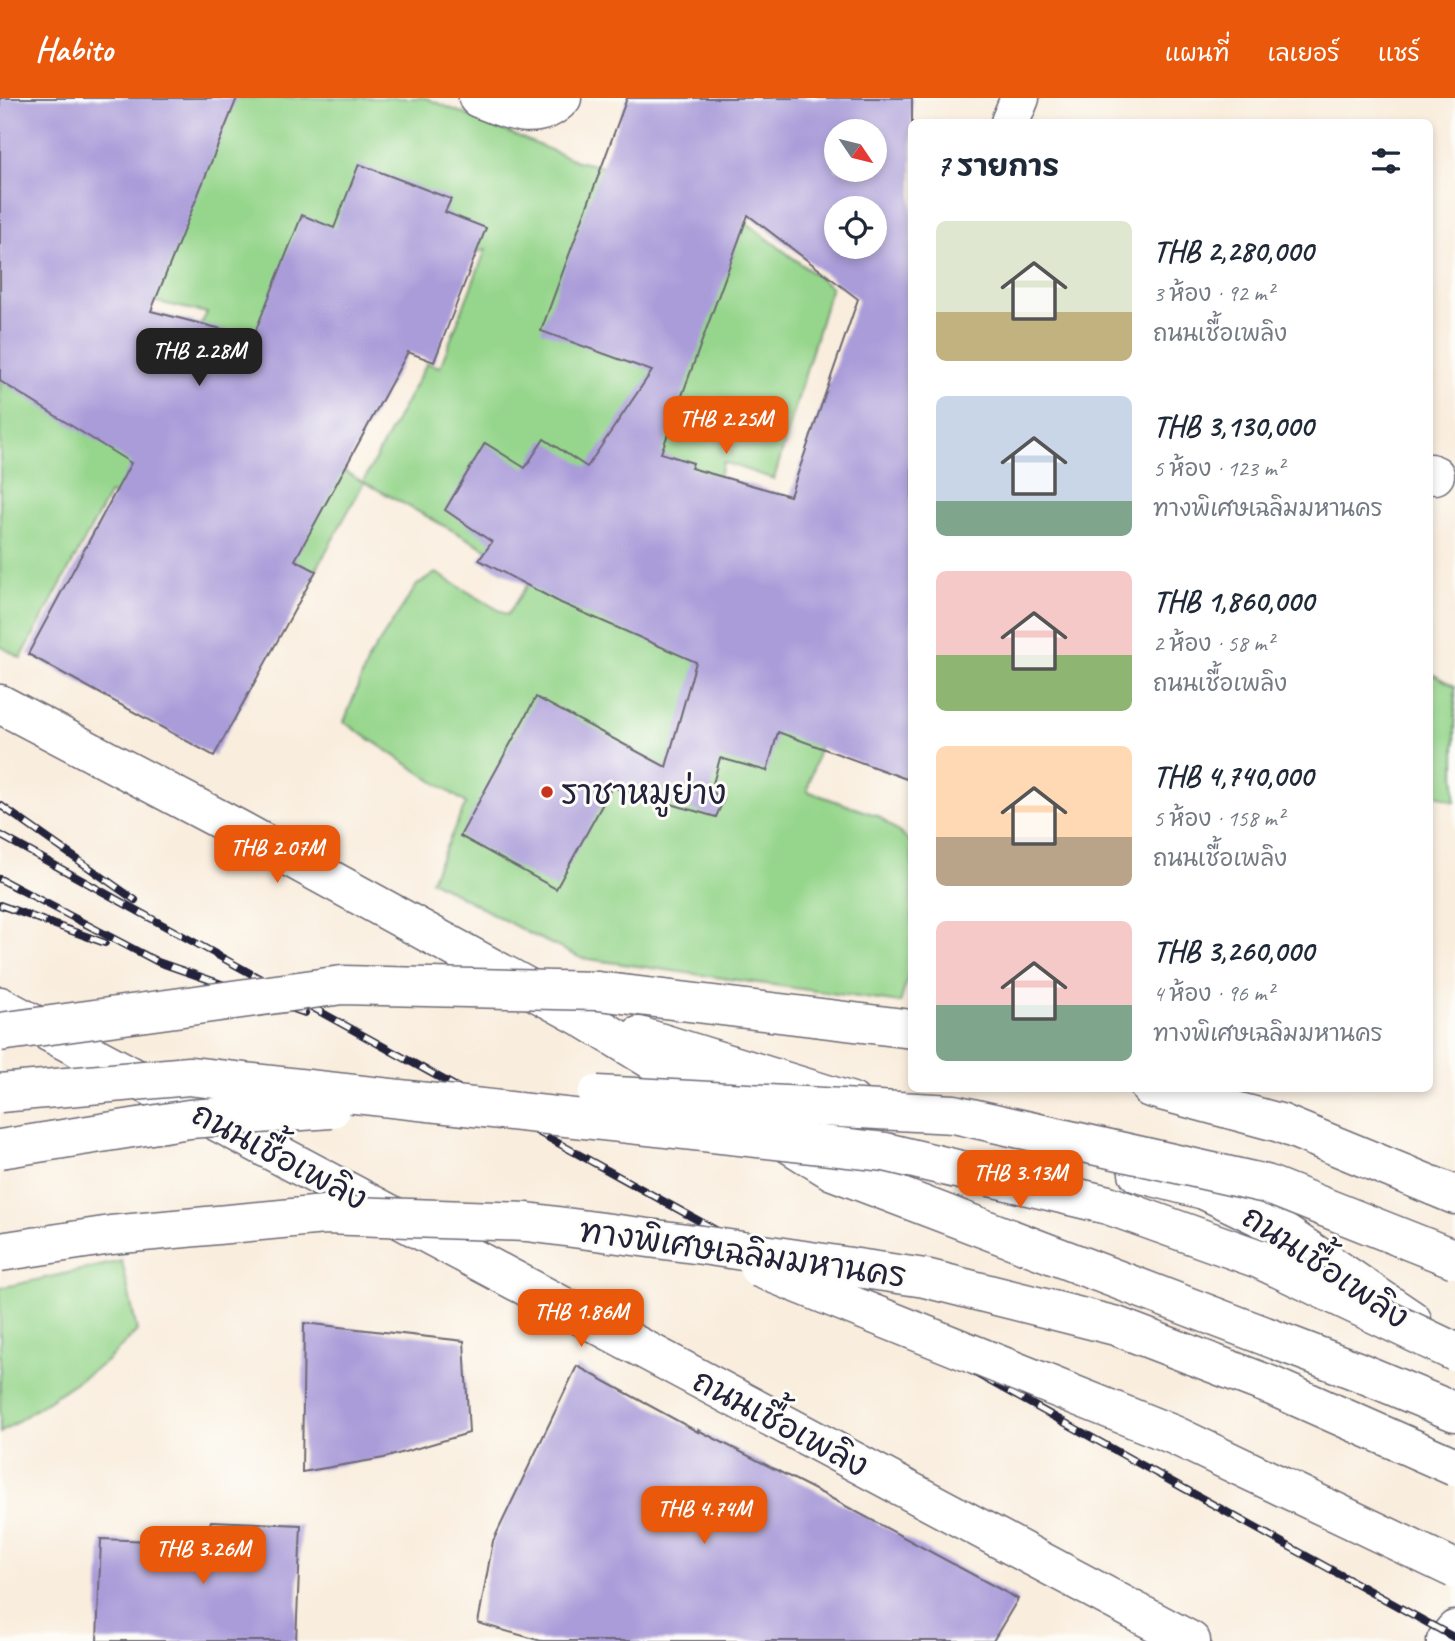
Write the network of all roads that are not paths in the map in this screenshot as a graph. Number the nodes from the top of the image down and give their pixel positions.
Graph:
1 (478, 98) edge
2 (562, 98) edge
3 (1020, 98) edge
4 (1011, 119) edge
5 (0, 704) edge
6 (0, 1006) edge
7 (580, 1017) junction
8 (908, 1029) edge
9 (0, 1032) edge
10 (1165, 1092) edge
11 (0, 1093) edge
12 (0, 1149) edge
13 (1455, 1195) edge
14 (702, 1245) junction
15 (0, 1252) edge
16 (1455, 1259) edge
17 (1455, 1352) edge
18 (1455, 1364) edge
19 (1455, 1412) edge
20 (1455, 1467) edge
21 (1455, 1569) edge
22 (1455, 1630) edge
23 (1191, 1641) edge
24 (1446, 1641) edge

1 - 2 main road
3 - 4 main road
5 - 7 main road, ถนนเชื้อเพลิง
6 - 23 main road, ถนนเชื้อเพลิง
7 - 18 main road, ถนนเชื้อเพลิง
7 - 19 main road, ถนนเชื้อเพลิง
8 - 9 main road, bridge
10 - 13 main road
11 - 17 main road, bridge
12 - 16 main road, bridge
14 - 15 main road, ทางพิเศษเฉลิมมหานคร, bridge
14 - 20 main road, ทางพิเศษเฉลิมมหานคร, bridge
14 - 21 main road, bridge
22 - 24 main road

